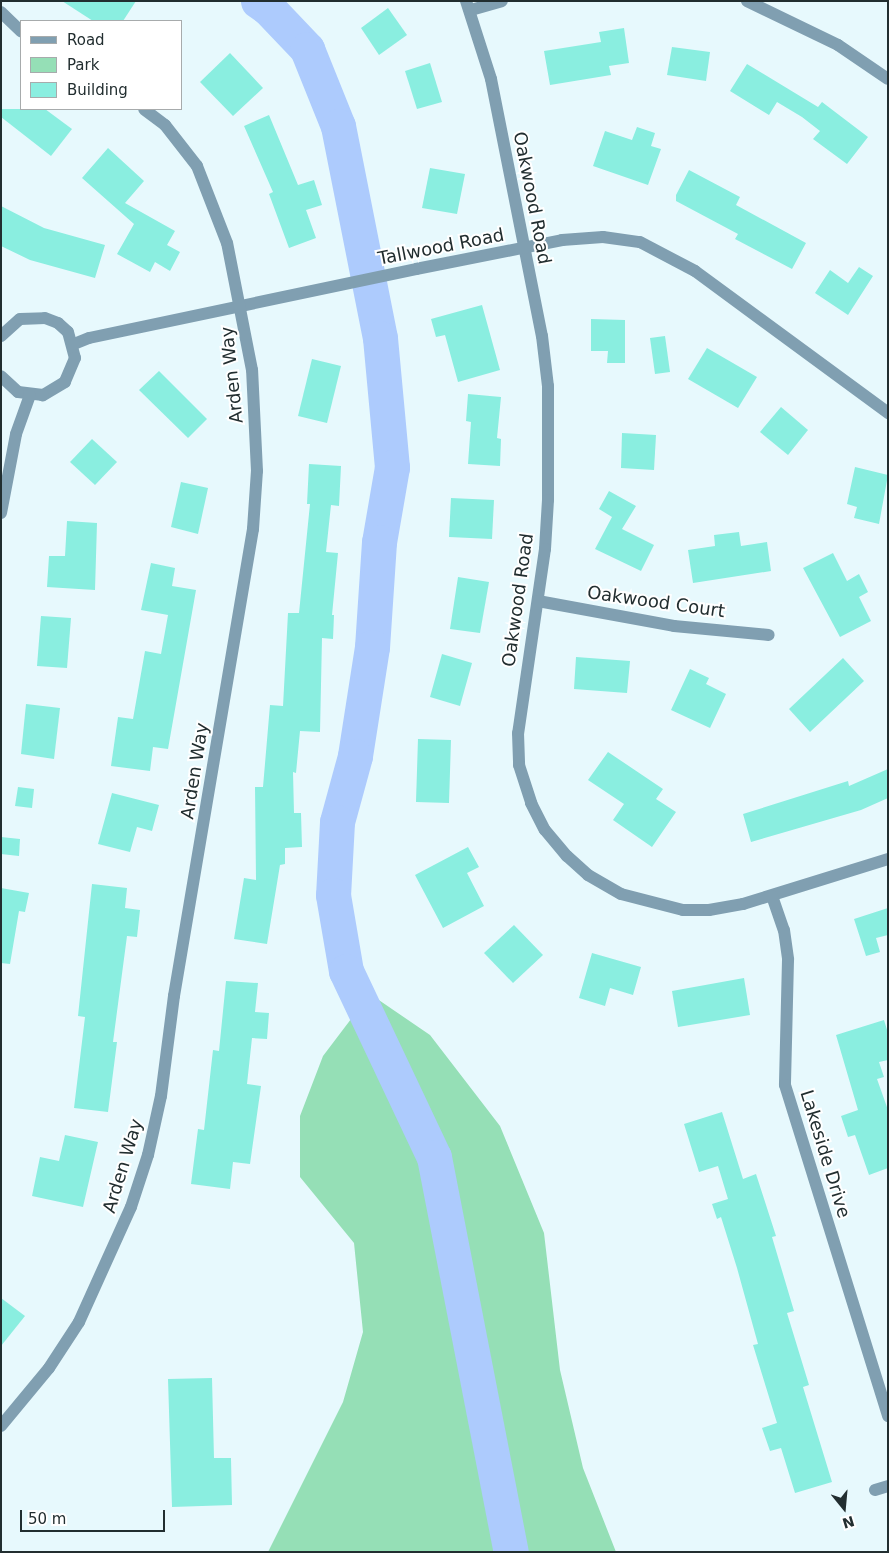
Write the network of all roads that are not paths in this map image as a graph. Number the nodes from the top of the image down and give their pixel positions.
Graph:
1 (502, 1) edge
2 (747, 1) edge
3 (468, 6) edge
4 (1, 12) edge
5 (20, 30) edge
6 (888, 79) edge
7 (145, 110) edge
8 (524, 248) junction
9 (241, 307) junction
10 (4, 328) edge
11 (74, 344) junction
12 (1, 376) edge
13 (30, 395) junction
14 (888, 413) edge
15 (1, 513) edge
16 (538, 601) junction
17 (769, 634) dead end
18 (888, 859) edge
19 (772, 896) junction
20 (888, 1416) edge
21 (1, 1426) edge
22 (888, 1486) edge
23 (875, 1490) dead end

1 - 3 street
2 - 6 street
3 - 8 street, Oakwood Road
4 - 5 street
7 - 9 street, Arden Way
8 - 9 street, Tallwood Road
8 - 14 street, Tallwood Road
8 - 16 street, Oakwood Road
9 - 11 street, Tallwood Road
9 - 21 street, Arden Way
10 - 11 street
11 - 13 street
12 - 13 street
13 - 15 street
16 - 17 street, Oakwood Court
16 - 19 street, Oakwood Road
18 - 19 street, Oakwood Road
19 - 20 street, Lakeside Drive
22 - 23 street

